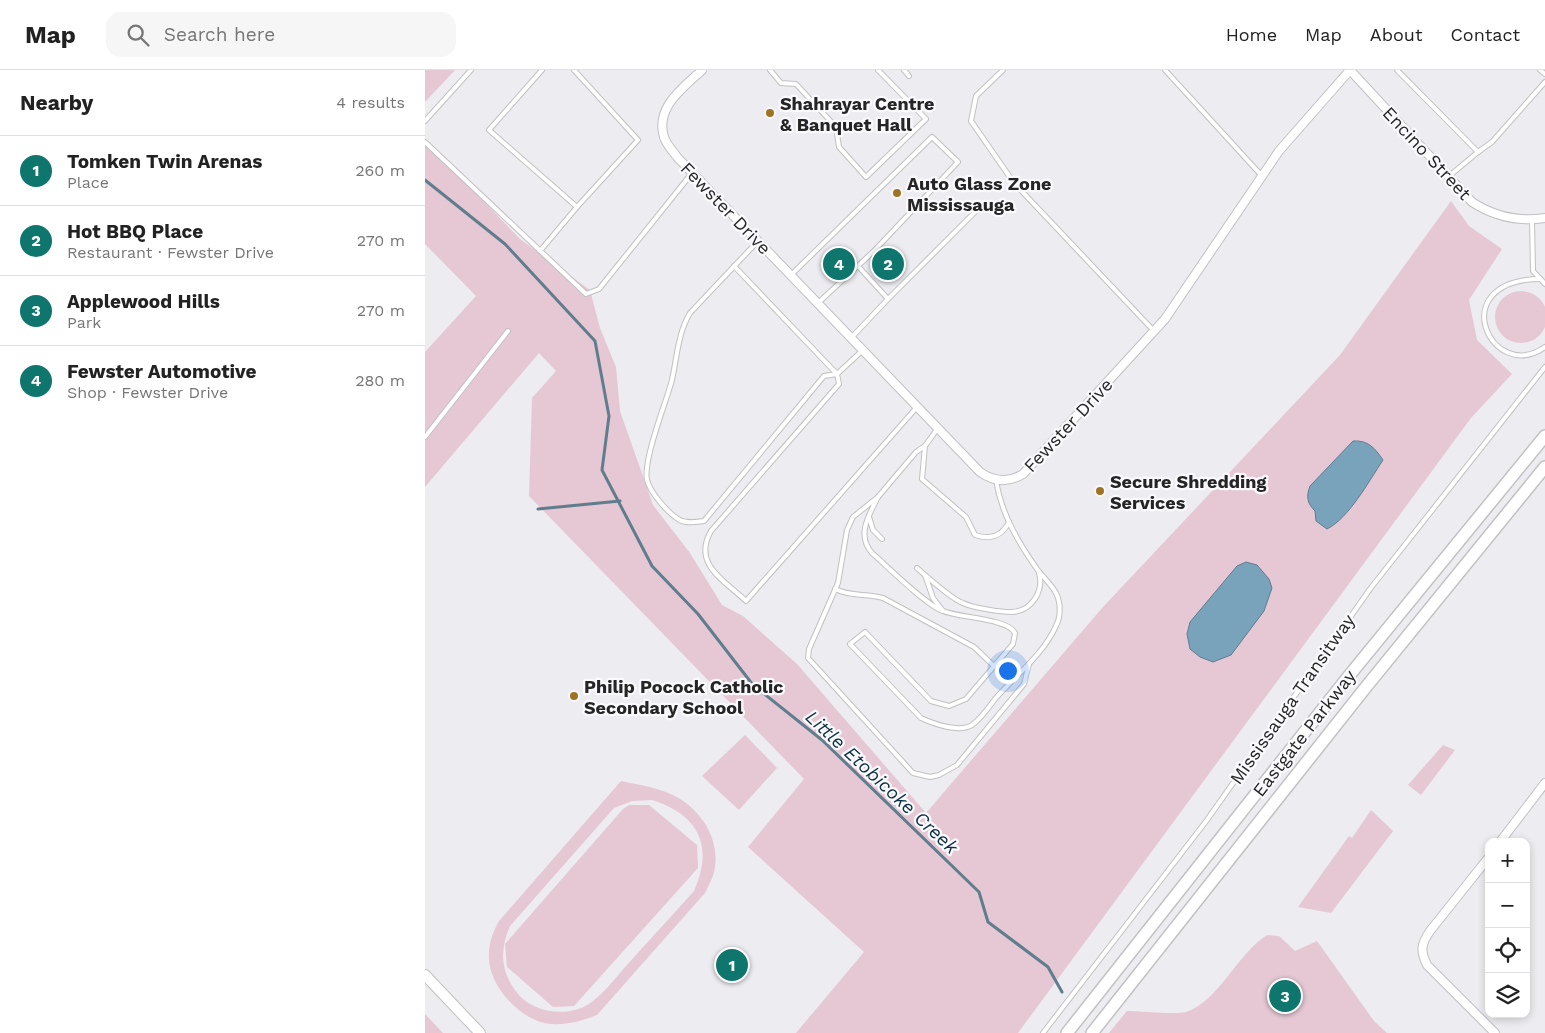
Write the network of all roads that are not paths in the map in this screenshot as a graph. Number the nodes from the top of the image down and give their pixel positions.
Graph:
1 (471, 70) edge
2 (542, 70) edge
3 (574, 70) edge
4 (702, 70) edge
5 (770, 70) edge
6 (879, 70) edge
7 (904, 70) edge
8 (1003, 70) edge
9 (1165, 70) edge
10 (1350, 70) edge
11 (1397, 70) edge
12 (1540, 70) edge
13 (1545, 74) edge
14 (909, 76) dead end
15 (1545, 82) edge
16 (425, 121) edge
17 (425, 142) edge
18 (1478, 152) junction
19 (692, 173) junction
20 (1262, 176) junction
21 (1448, 177) junction
22 (984, 203) dead end
23 (577, 207) junction
24 (1545, 218) edge
25 (1532, 220) junction
26 (758, 241) junction
27 (540, 251) junction
28 (734, 266) junction
29 (858, 266) junction
30 (791, 275) junction
31 (1540, 279) junction
32 (1545, 284) edge
33 (888, 299) junction
34 (818, 303) junction
35 (508, 332) dead end
36 (1154, 332) junction
37 (851, 338) junction
38 (1545, 347) edge
39 (863, 350) junction
40 (1545, 367) edge
41 (837, 374) junction
42 (917, 406) junction
43 (938, 428) junction
44 (1545, 436) edge
45 (425, 437) edge
46 (925, 446) junction
47 (1545, 467) edge
48 (996, 480) junction
49 (878, 497) junction
50 (870, 512) junction
51 (1009, 522) junction
52 (882, 539) dead end
53 (917, 568) dead end
54 (1037, 569) junction
55 (925, 575) junction
56 (835, 590) junction
57 (943, 612) junction
58 (1029, 664) junction
59 (994, 666) junction
60 (1545, 783) edge
61 (1503, 838) edge
62 (1485, 862) edge
63 (425, 975) edge
64 (480, 1033) edge
65 (1043, 1033) edge
66 (1067, 1033) edge
67 (1092, 1033) edge
68 (1495, 1033) edge

1 - 16 lane
2 - 23 lane
3 - 23 lane
4 - 19 street, Fewster Drive
5 - 6 lane
7 - 14 lane
8 - 36 lane
9 - 20 lane
10 - 20 street, Fewster Drive
10 - 21 street, Encino Street
11 - 18 lane
12 - 13 lane
15 - 18 lane
17 - 27 lane
18 - 21 lane
19 - 26 street, Fewster Drive
19 - 27 lane
20 - 36 street, Fewster Drive
21 - 25 street, Encino Street
22 - 33 lane
23 - 27 lane
24 - 25 street, Encino Street
25 - 31 lane
26 - 28 lane
26 - 30 street, Fewster Drive
28 - 41 lane
28 - 41 lane
29 - 30 lane
29 - 33 lane
29 - 34 lane
30 - 34 street, Fewster Drive
31 - 32 lane
31 - 38 lane
33 - 37 lane
34 - 37 street, Fewster Drive
35 - 45 lane
36 - 48 street, Fewster Drive
37 - 39 street, Fewster Drive
39 - 41 lane
39 - 42 street, Fewster Drive
40 - 65 lane, Mississauga Transitway
41 - 42 lane
42 - 43 street, Fewster Drive
43 - 46 lane
43 - 48 street, Fewster Drive
44 - 66 main road, Eastgate Parkway
46 - 49 lane
46 - 51 lane
47 - 67 main road, Eastgate Parkway
48 - 51 lane
49 - 50 lane
49 - 56 lane
50 - 52 lane
50 - 57 lane
51 - 54 lane
53 - 55 lane
54 - 55 lane
54 - 58 lane
55 - 57 lane
56 - 58 lane
56 - 59 lane
57 - 59 lane
58 - 59 lane
60 - 61 street
62 - 68 street
63 - 64 street

